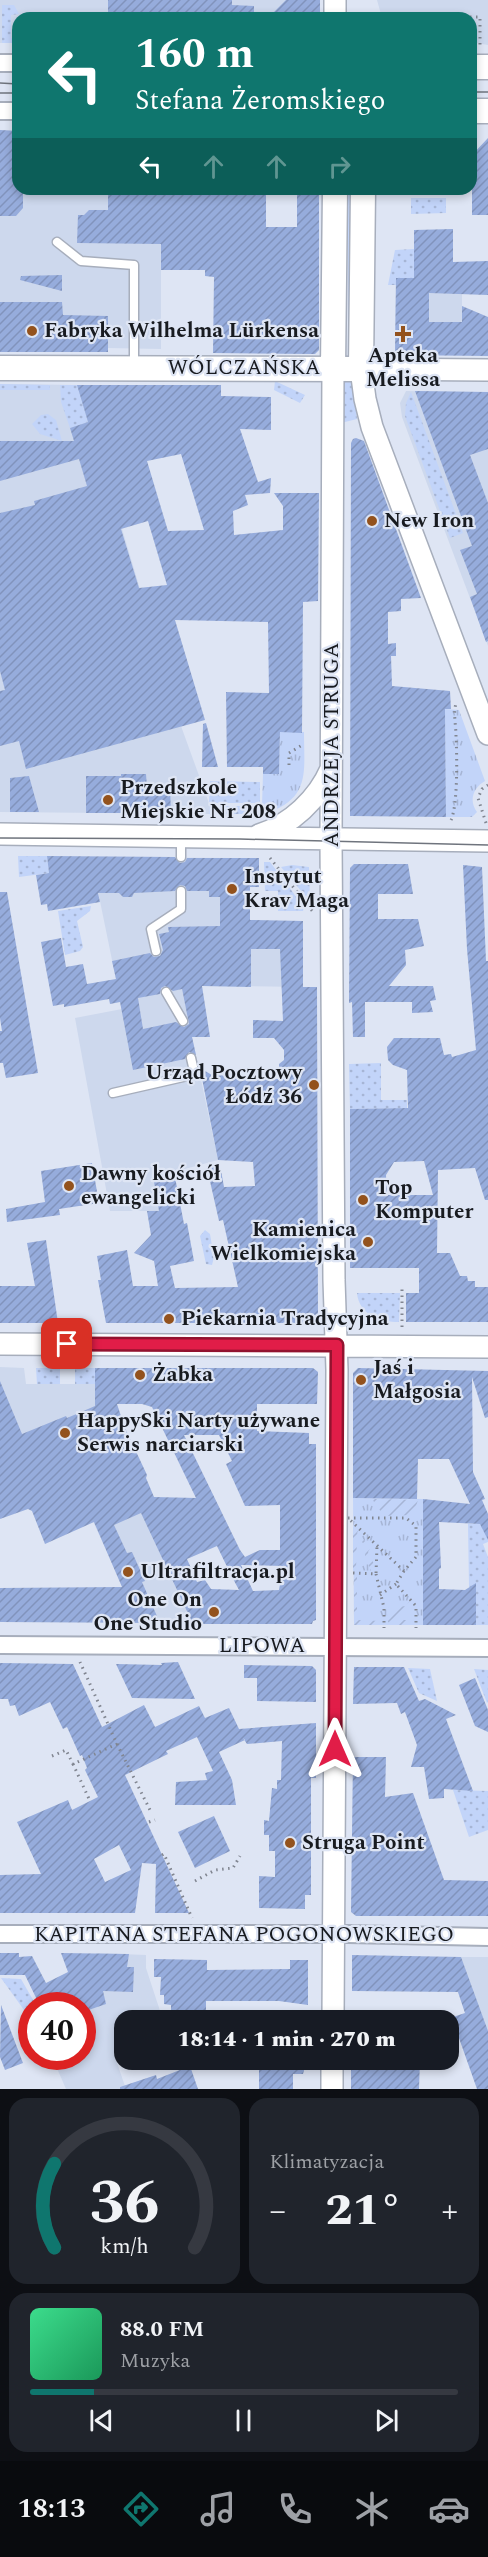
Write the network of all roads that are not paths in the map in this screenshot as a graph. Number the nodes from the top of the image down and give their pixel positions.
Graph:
1 (335, 195) edge
2 (363, 195) edge
3 (57, 242) dead end
4 (0, 368) edge
5 (134, 368) junction
6 (333, 368) junction
7 (361, 369) junction
8 (488, 370) edge
9 (488, 734) edge
10 (332, 766) junction
11 (0, 834) edge
12 (487, 834) edge
13 (181, 835) junction
14 (253, 836) junction
15 (331, 838) junction
16 (181, 857) dead end
17 (180, 891) dead end
18 (156, 951) dead end
19 (166, 992) dead end
20 (183, 1021) dead end
21 (191, 1058) dead end
22 (113, 1093) dead end
23 (0, 1344) edge
24 (337, 1345) junction
25 (488, 1347) edge
26 (0, 1645) edge
27 (335, 1647) junction
28 (488, 1648) edge
29 (0, 1934) edge
30 (333, 1935) junction
31 (488, 1937) edge
32 (333, 2010) edge
33 (332, 2070) edge
34 (332, 2089) edge

1 - 6 main road, ANDRZEJA STRUGA
2 - 7 main road
3 - 5 lane
4 - 5 main road, WÓLCZAŃSKA
5 - 6 main road, WÓLCZAŃSKA
6 - 7 main road, WÓLCZAŃSKA
6 - 10 street, ANDRZEJA STRUGA
7 - 8 street, WÓLCZAŃSKA
7 - 9 street
10 - 14 street
10 - 15 street, ANDRZEJA STRUGA
11 - 13 street
12 - 15 street
13 - 14 street
13 - 16 lane
14 - 15 street
15 - 24 street, ANDRZEJA STRUGA
17 - 18 lane
19 - 20 lane
21 - 22 lane
23 - 24 street
24 - 25 street
24 - 27 street, ANDRZEJA STRUGA
26 - 27 street, LIPOWA
27 - 28 street, LIPOWA
27 - 30 street, ANDRZEJA STRUGA
29 - 30 street, KAPITANA STEFANA POGONOWSKIEGO
30 - 31 street, KAPITANA STEFANA POGONOWSKIEGO
30 - 32 street, ANDRZEJA STRUGA
33 - 34 street

